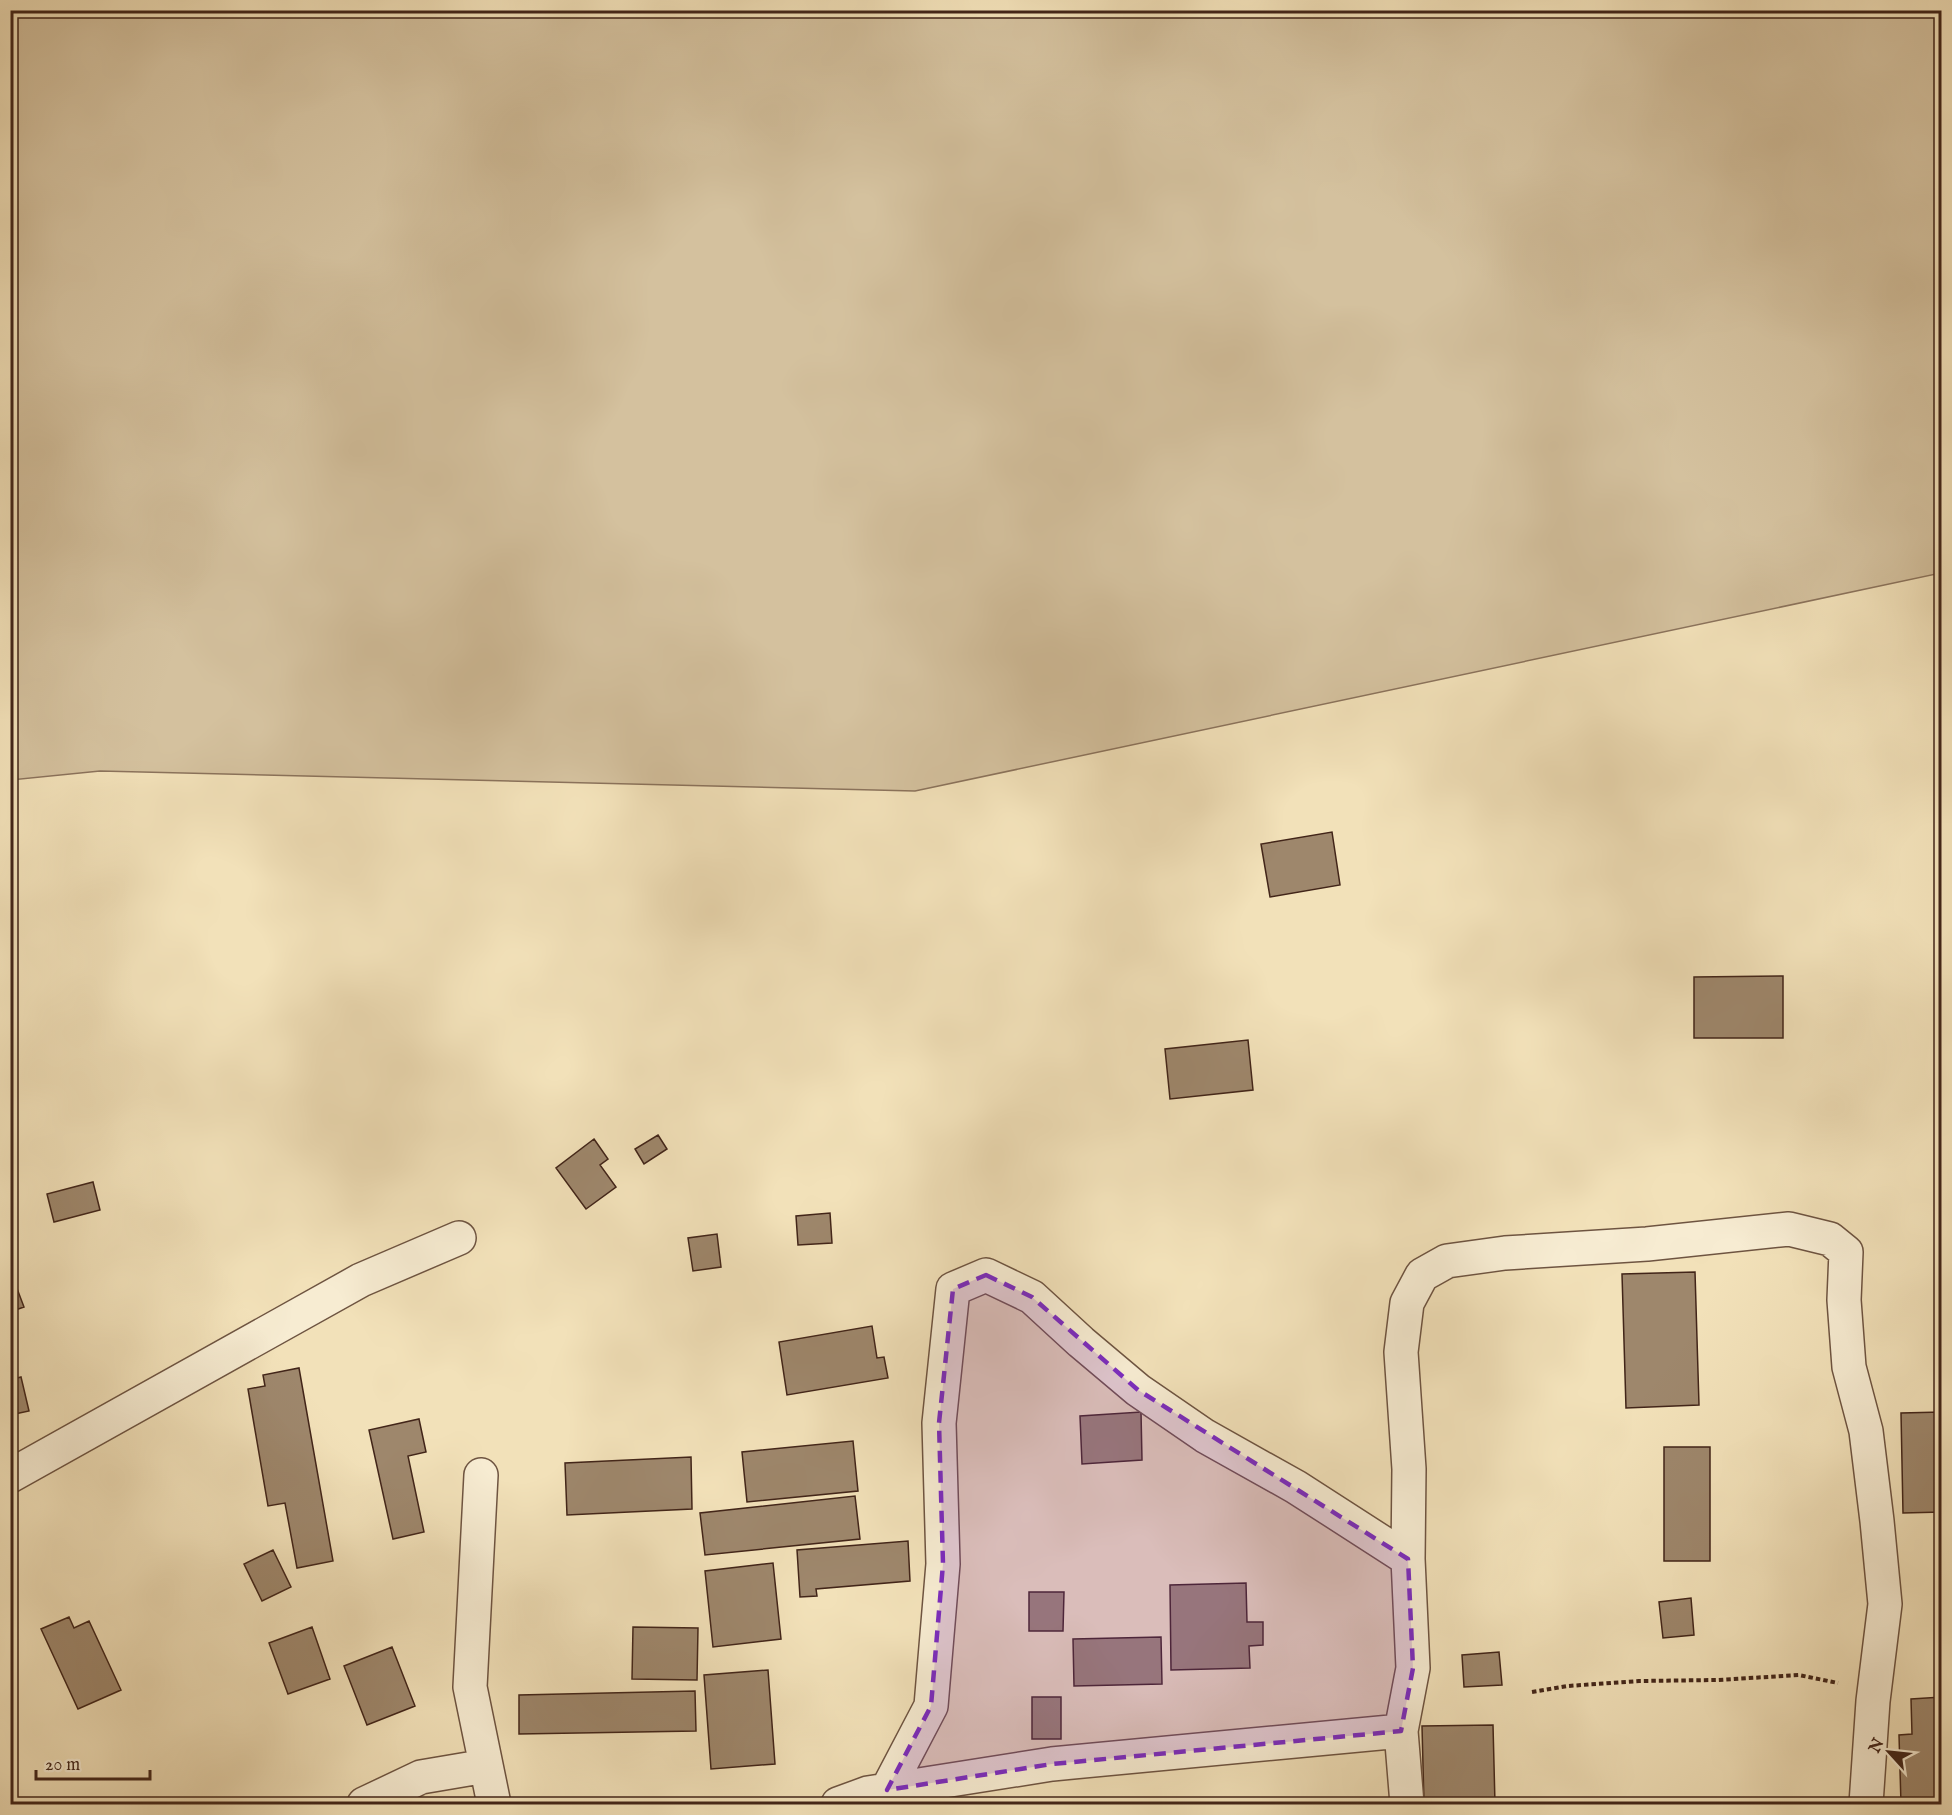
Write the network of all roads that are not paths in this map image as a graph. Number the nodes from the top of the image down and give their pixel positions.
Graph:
1 (459, 1238) dead end
2 (481, 1475) dead end
3 (10, 1476) edge
4 (1408, 1559) junction
5 (1401, 1731) junction
6 (486, 1766) junction
7 (887, 1790) junction
8 (364, 1804) edge
9 (494, 1804) edge
10 (838, 1804) edge
11 (1407, 1804) edge
12 (1866, 1804) edge

1 - 3 street
2 - 6 street
4 - 5 street
4 - 7 street
4 - 12 street
5 - 7 street
5 - 11 street
6 - 8 street
6 - 9 street
7 - 10 street

